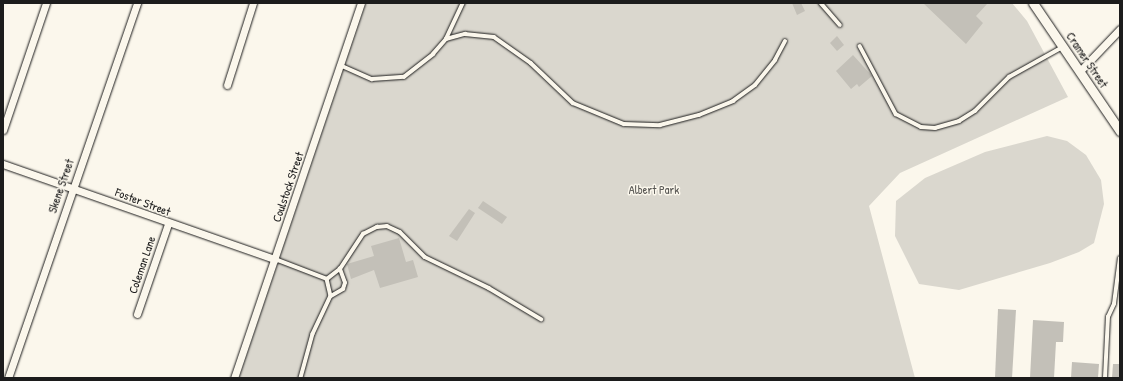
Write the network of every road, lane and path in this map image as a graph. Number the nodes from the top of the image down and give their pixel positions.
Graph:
1 (46, 3) edge
2 (137, 3) edge
3 (253, 3) edge
4 (361, 3) edge
5 (463, 3) edge
6 (821, 3) edge
7 (1032, 3) edge
8 (840, 25) dead end
9 (1120, 29) edge
10 (446, 39) junction
11 (785, 41) dead end
12 (860, 46) dead end
13 (1064, 47) junction
14 (340, 65) junction
15 (1080, 71) junction
16 (227, 85) dead end
17 (3, 130) edge
18 (1120, 131) edge
19 (3, 164) edge
20 (72, 187) junction
21 (168, 224) junction
22 (1120, 258) edge
23 (275, 259) junction
24 (340, 269) junction
25 (327, 279) junction
26 (331, 296) junction
27 (137, 314) dead end
28 (541, 319) dead end
29 (8, 378) edge
30 (234, 378) edge
31 (301, 378) edge
32 (1105, 378) edge

1 - 17 street
2 - 20 street, Skene Street
3 - 16 street
4 - 14 street, Coulstock Street
5 - 10 lane
6 - 8 lane
7 - 13 street, Cramer Street
9 - 15 street
10 - 11 lane
10 - 14 lane
12 - 13 lane
13 - 15 street, Cramer Street
14 - 23 street, Coulstock Street
15 - 18 street, Cramer Street
19 - 20 street, Foster Street
20 - 21 street, Foster Street
20 - 29 street, Skene Street
21 - 23 street, Foster Street
21 - 27 street, Coleman Lane
22 - 32 lane
23 - 25 lane
23 - 30 street, Coulstock Street
24 - 25 lane
24 - 26 lane
24 - 28 lane
25 - 26 lane
26 - 31 lane

